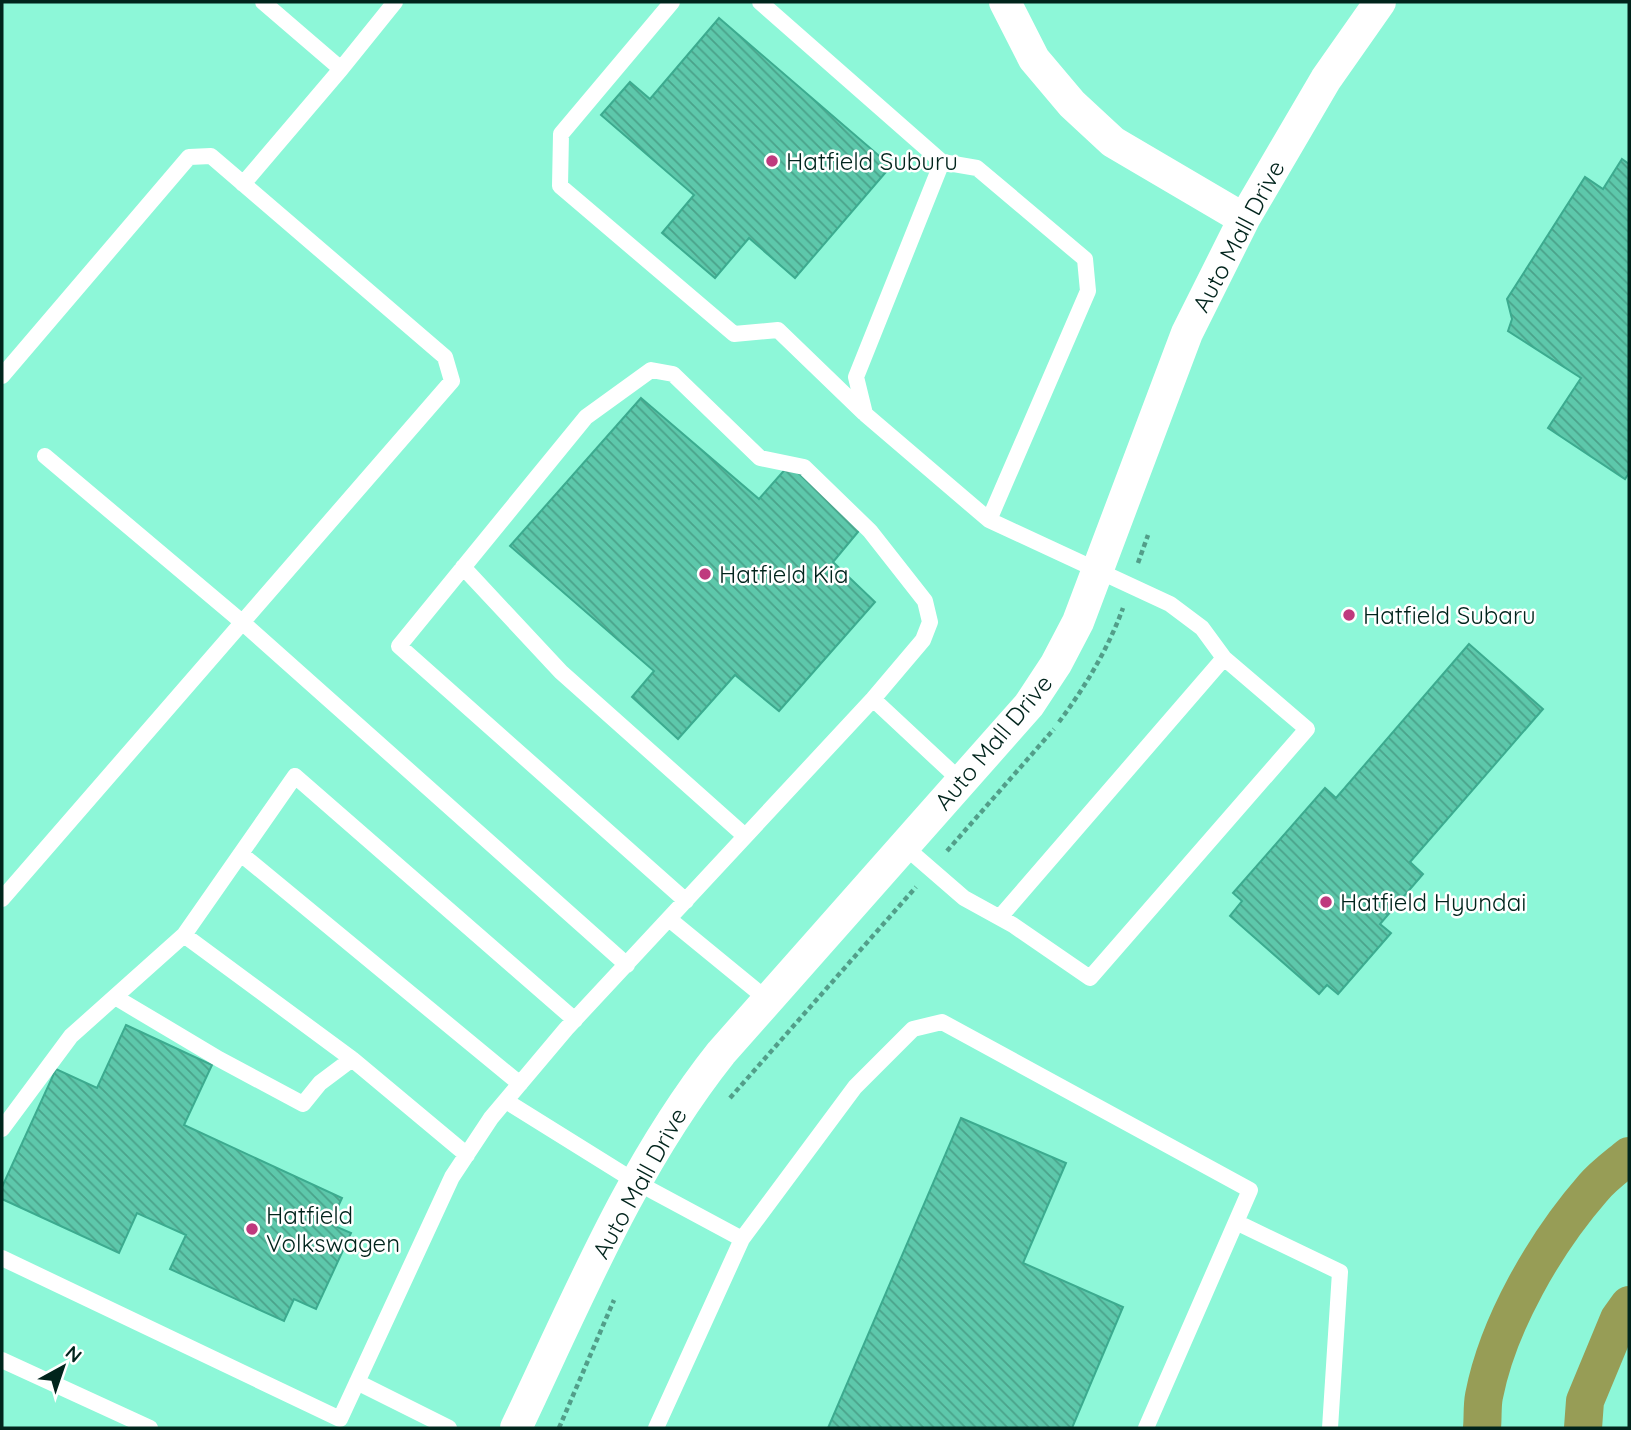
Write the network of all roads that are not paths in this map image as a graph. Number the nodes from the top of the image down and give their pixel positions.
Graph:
1 (263, 2) edge
2 (395, 2) edge
3 (672, 2) edge
4 (760, 2) edge
5 (1005, 2) edge
6 (1380, 2) edge
7 (341, 69) junction
8 (942, 162) junction
9 (243, 184) junction
10 (1244, 219) junction
11 (2, 376) edge
12 (865, 414) junction
13 (45, 456) dead end
14 (989, 520) junction
15 (463, 567) junction
16 (1098, 570) junction
17 (242, 622) junction
18 (1224, 659) junction
19 (873, 699) junction
20 (962, 782) junction
21 (745, 836) junction
22 (904, 846) junction
23 (241, 854) junction
24 (2, 899) edge
25 (686, 901) junction
26 (1000, 917) junction
27 (669, 919) junction
28 (184, 935) junction
29 (627, 964) junction
30 (116, 996) junction
31 (768, 1000) junction
32 (575, 1020) junction
33 (352, 1059) junction
34 (520, 1084) junction
35 (506, 1101) junction
36 (2, 1129) edge
37 (467, 1155) junction
38 (1629, 1156) edge
39 (636, 1182) junction
40 (1236, 1222) junction
41 (742, 1239) junction
42 (2, 1258) edge
43 (1629, 1304) edge
44 (2, 1360) edge
45 (357, 1382) junction
46 (343, 1424) edge
47 (150, 1428) edge
48 (449, 1428) edge
49 (516, 1428) edge
50 (656, 1428) edge
51 (1146, 1428) edge
52 (1331, 1428) edge
53 (1482, 1428) edge
54 (1583, 1428) edge

1 - 7 lane
2 - 7 lane
3 - 12 lane
4 - 8 lane
5 - 10 street
6 - 10 street, Auto Mall Drive
7 - 9 lane
8 - 12 lane
8 - 14 lane
9 - 11 lane
9 - 17 lane
10 - 16 street, Auto Mall Drive
12 - 14 lane
13 - 17 lane
14 - 16 lane
15 - 19 lane
15 - 21 lane
15 - 25 lane
16 - 18 lane
16 - 20 street, Auto Mall Drive
17 - 24 lane
17 - 29 lane
18 - 26 lane
18 - 26 lane
19 - 20 lane
19 - 21 lane
20 - 22 street, Auto Mall Drive
21 - 25 lane
22 - 26 lane
22 - 31 street, Auto Mall Drive
23 - 28 lane
23 - 32 lane
23 - 34 lane
25 - 27 lane
27 - 29 lane
27 - 31 lane
28 - 30 lane
28 - 33 lane
29 - 32 lane
30 - 33 lane
30 - 36 lane
31 - 39 street, Auto Mall Drive
32 - 34 lane
33 - 37 lane
34 - 35 lane
35 - 37 lane
35 - 39 lane
37 - 45 lane
38 - 53 highway
39 - 41 lane
39 - 49 street, Auto Mall Drive
40 - 41 lane
40 - 51 lane
40 - 52 lane
41 - 50 lane
42 - 46 lane
43 - 54 highway
44 - 47 lane
45 - 46 lane
45 - 48 lane

